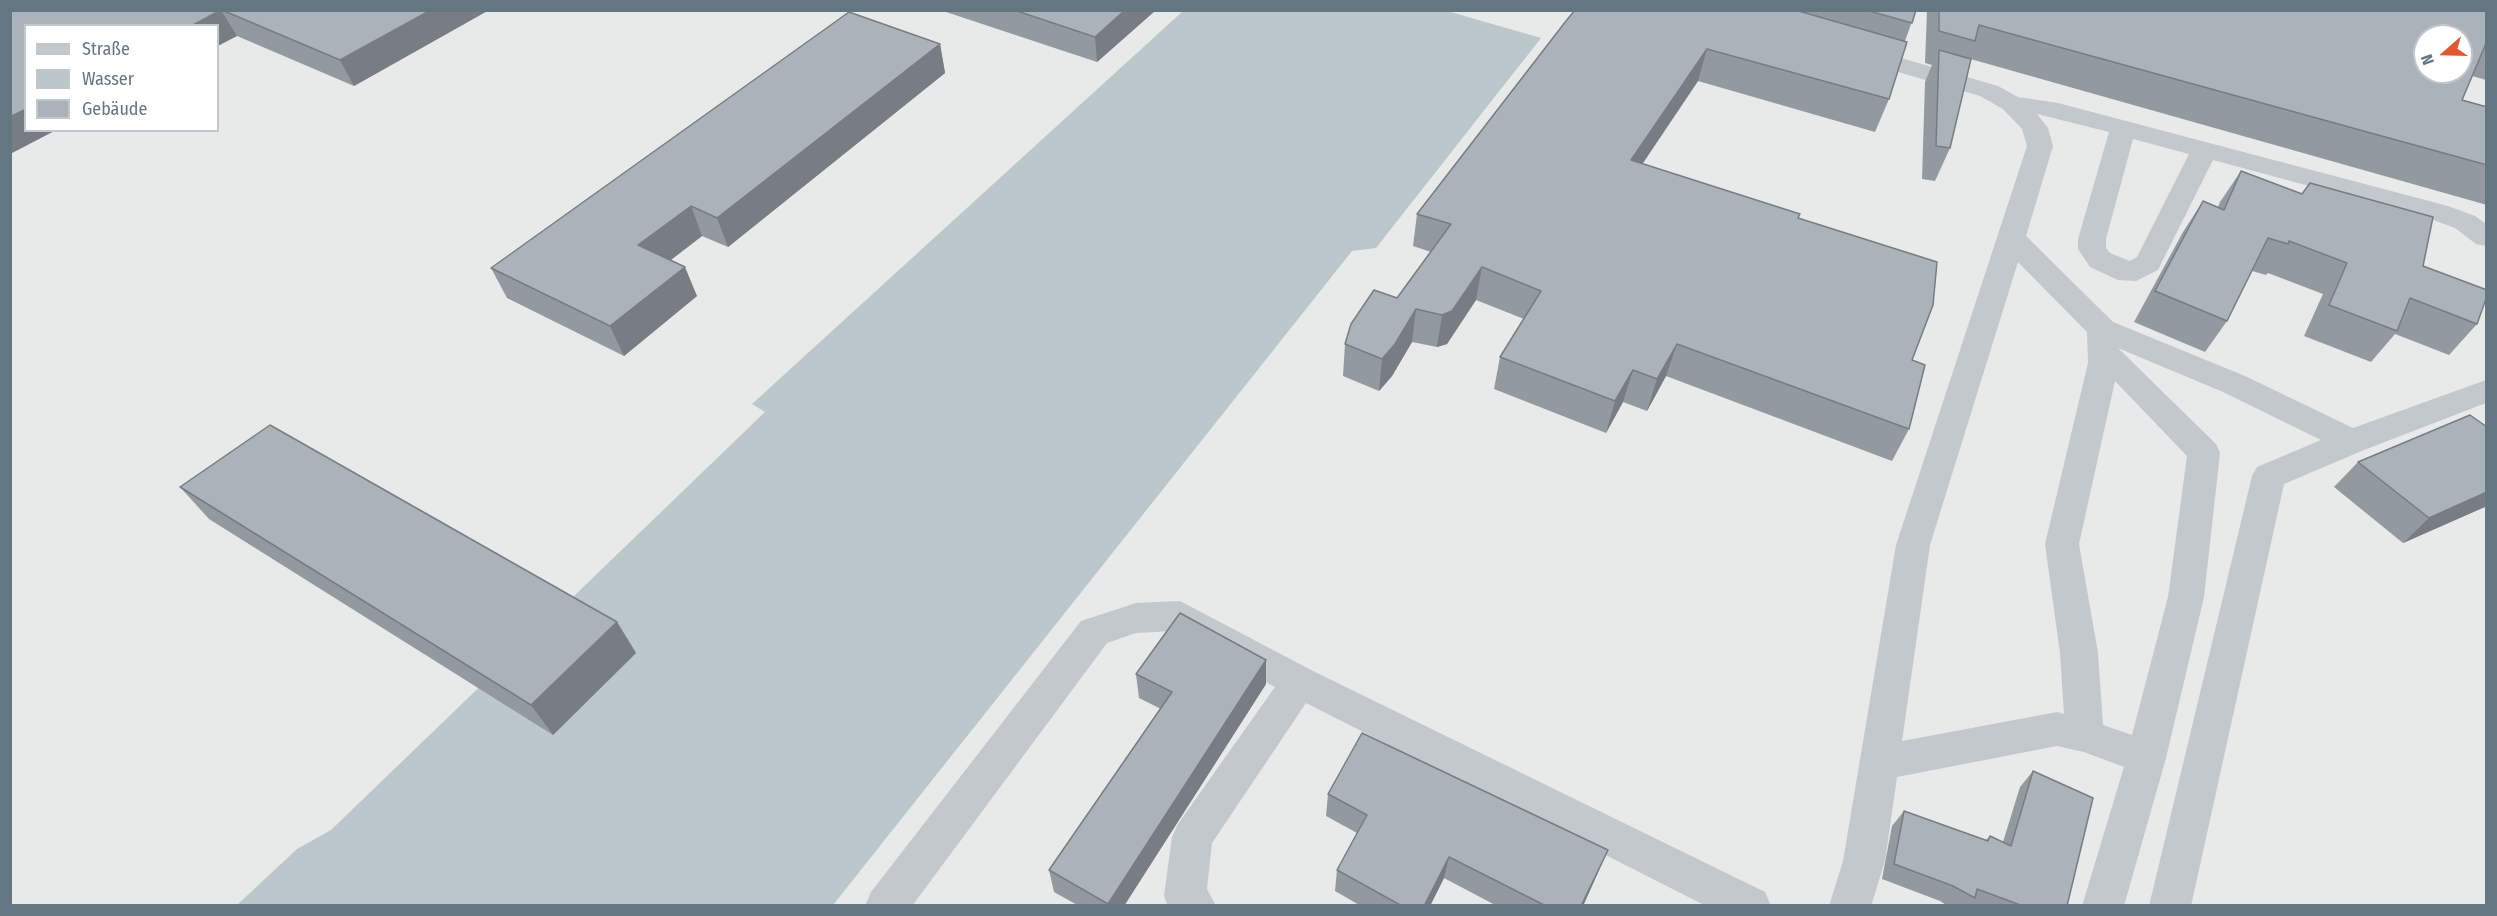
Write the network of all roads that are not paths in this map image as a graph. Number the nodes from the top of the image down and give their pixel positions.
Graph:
1 (1829, 44) edge
2 (2012, 104) junction
3 (2123, 129) junction
4 (2205, 149) junction
5 (2487, 237) edge
6 (2012, 239) junction
7 (2103, 342) junction
8 (2487, 391) edge
9 (2352, 441) junction
10 (1300, 682) junction
11 (2085, 735) junction
12 (2146, 758) junction
13 (1880, 763) junction
14 (1725, 900) edge
15 (886, 906) edge
16 (1195, 906) edge
17 (1850, 906) edge
18 (2103, 906) edge
19 (2170, 906) edge

1 - 2 street
2 - 3 street
2 - 6 street
3 - 4 street
3 - 4 street
4 - 5 street
6 - 7 street
6 - 13 street
7 - 9 street
7 - 11 street
7 - 12 street
8 - 9 street
9 - 19 street
10 - 14 street
10 - 15 street
10 - 16 street
11 - 12 street
11 - 13 street
12 - 18 street
13 - 17 street

